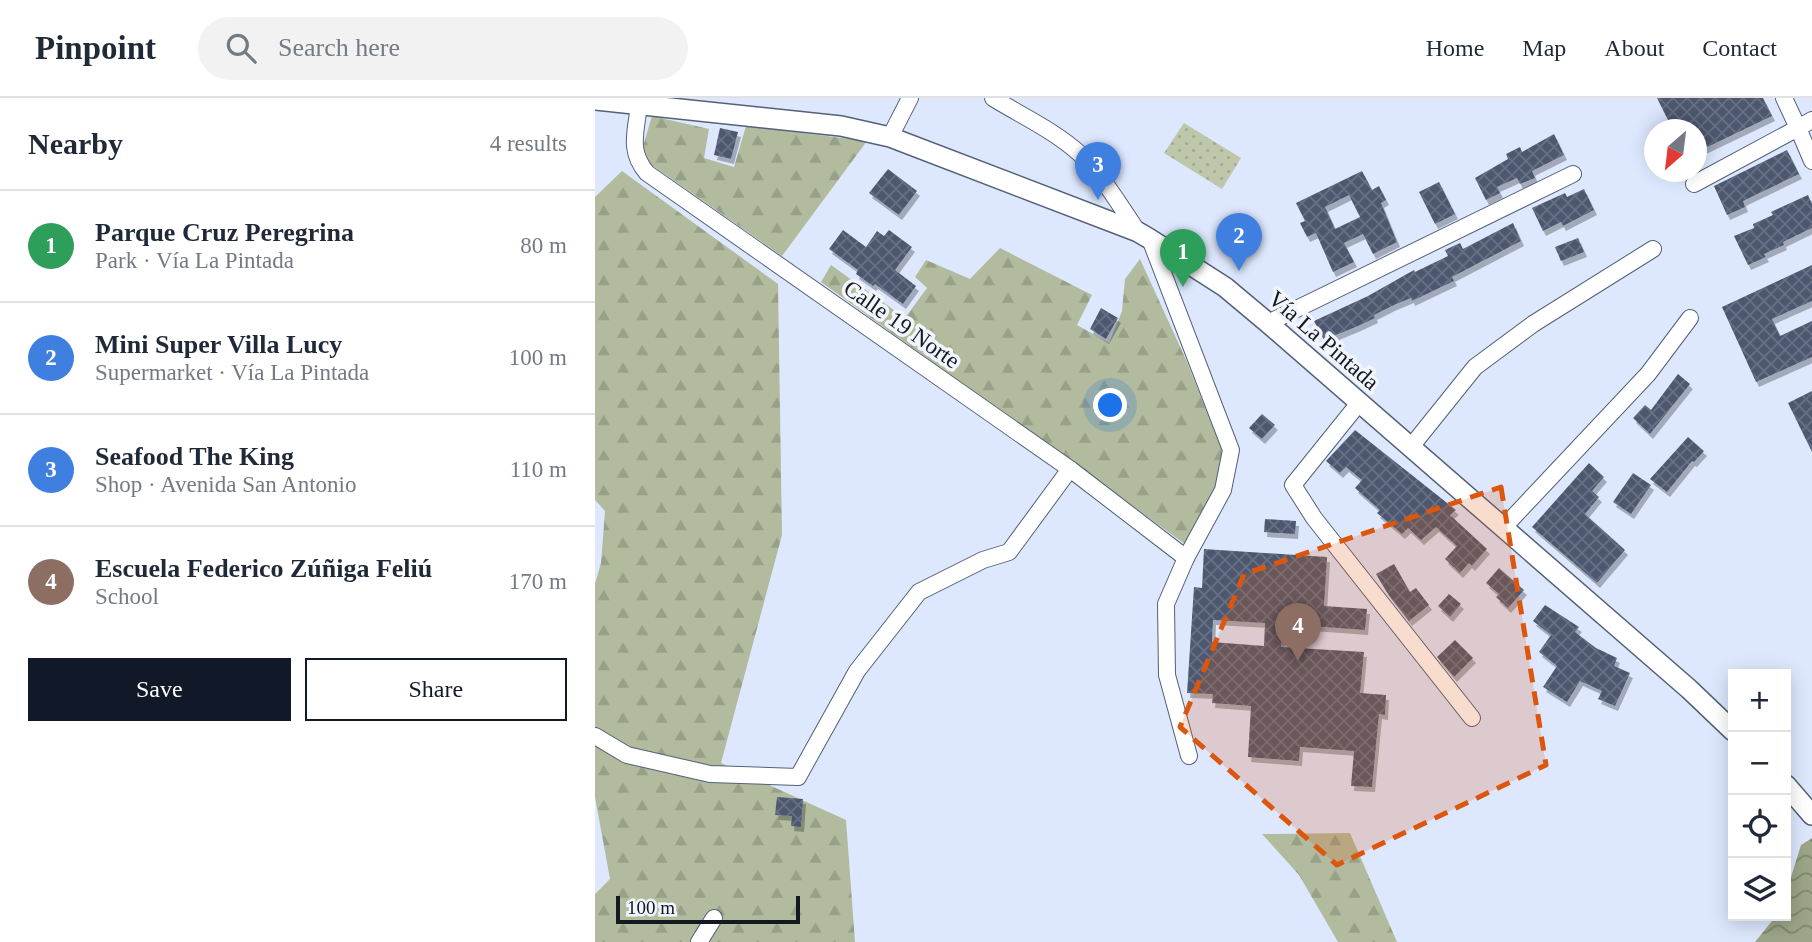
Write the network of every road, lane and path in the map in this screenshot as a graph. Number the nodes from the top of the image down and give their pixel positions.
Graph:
1 (910, 98) edge
2 (993, 98) edge
3 (1784, 98) edge
4 (595, 100) edge
5 (639, 105) junction
6 (1805, 124) edge
7 (890, 136) junction
8 (1812, 161) edge
9 (1573, 174) dead end
10 (1694, 184) dead end
11 (1144, 236) junction
12 (1653, 249) dead end
13 (1690, 318) dead end
14 (1268, 323) junction
15 (1359, 403) junction
16 (1410, 448) junction
17 (1070, 469) junction
18 (1503, 528) junction
19 (1186, 558) junction
20 (1472, 718) dead end
21 (1728, 726) edge
22 (595, 736) edge
23 (1189, 756) dead end
24 (1791, 791) edge
25 (1812, 816) edge
26 (715, 918) dead end
27 (699, 942) edge

1 - 7 street
2 - 11 street
3 - 6 street
4 - 5 main road, Vía La Pintada
5 - 7 main road, Vía La Pintada
5 - 17 street, Calle 19 Norte
6 - 8 street
6 - 10 street
7 - 11 main road, Vía La Pintada
9 - 14 street
11 - 14 main road, Vía La Pintada
11 - 19 street
12 - 16 street
13 - 18 street
14 - 15 main road, Vía La Pintada
15 - 16 main road, Vía La Pintada
15 - 20 street
16 - 18 main road, Vía La Pintada
17 - 19 street, Calle 19 Norte
17 - 22 street
18 - 21 main road, Vía La Pintada
19 - 23 street
24 - 25 main road
26 - 27 street

